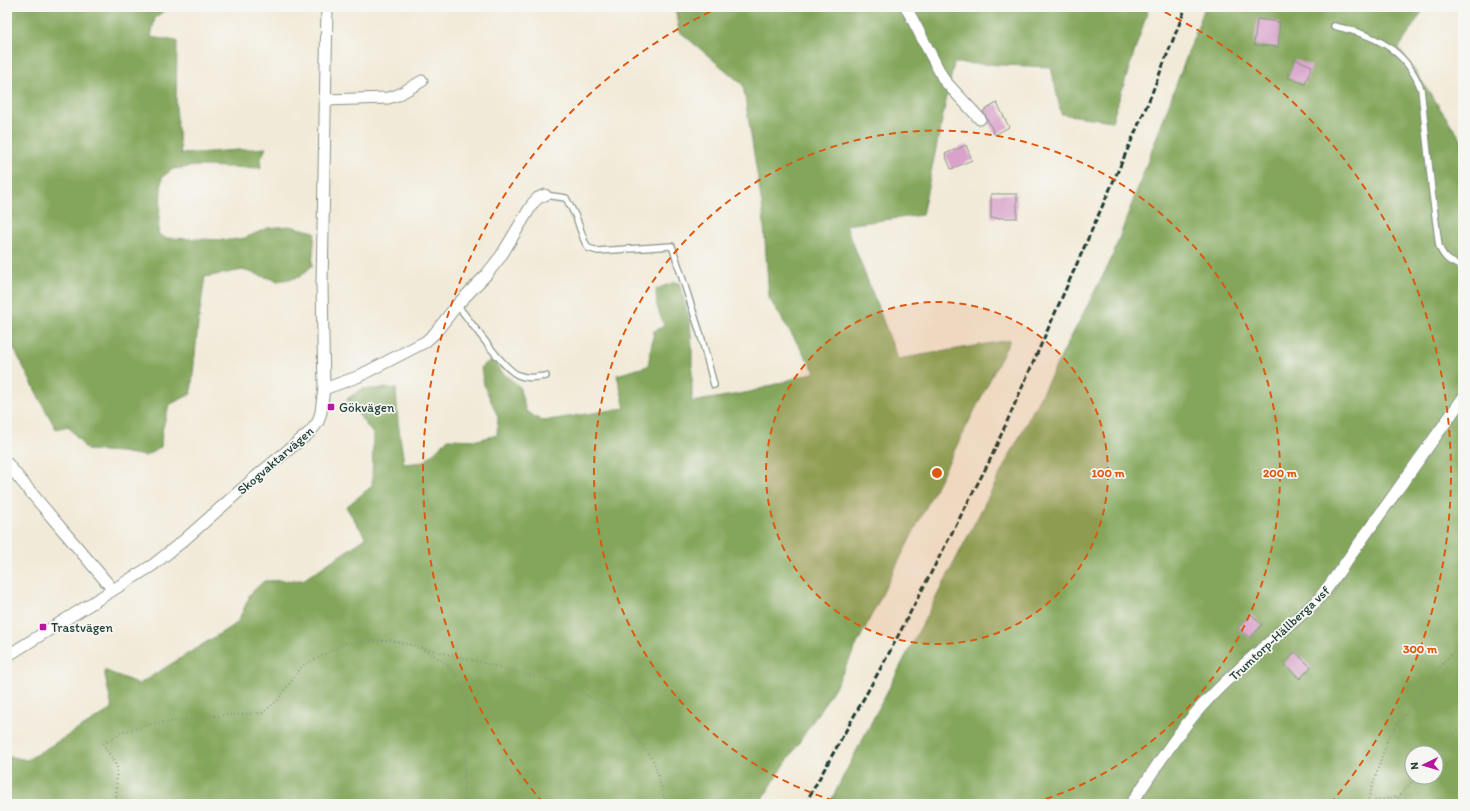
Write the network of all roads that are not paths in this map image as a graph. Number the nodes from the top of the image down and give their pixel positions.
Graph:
1 (327, 7) edge
2 (906, 7) edge
3 (1334, 26) dead end
4 (422, 82) dead end
5 (325, 100) junction
6 (980, 119) dead end
7 (545, 195) joint
8 (1463, 267) edge
9 (457, 305) junction
10 (546, 376) dead end
11 (714, 385) dead end
12 (324, 388) junction
13 (1463, 398) edge
14 (7, 463) edge
15 (113, 590) junction
16 (7, 656) edge
17 (1131, 804) edge

1 - 5 street, Skogvaktarvägen
2 - 6 street
3 - 8 lane
4 - 5 street
5 - 12 street, Skogvaktarvägen
7 - 9 street
7 - 11 lane
9 - 10 lane
9 - 12 street
12 - 15 street, Skogvaktarvägen
13 - 17 street, Trumtorp-Hällberga vsf
14 - 15 street
15 - 16 street, Skogvaktarvägen

